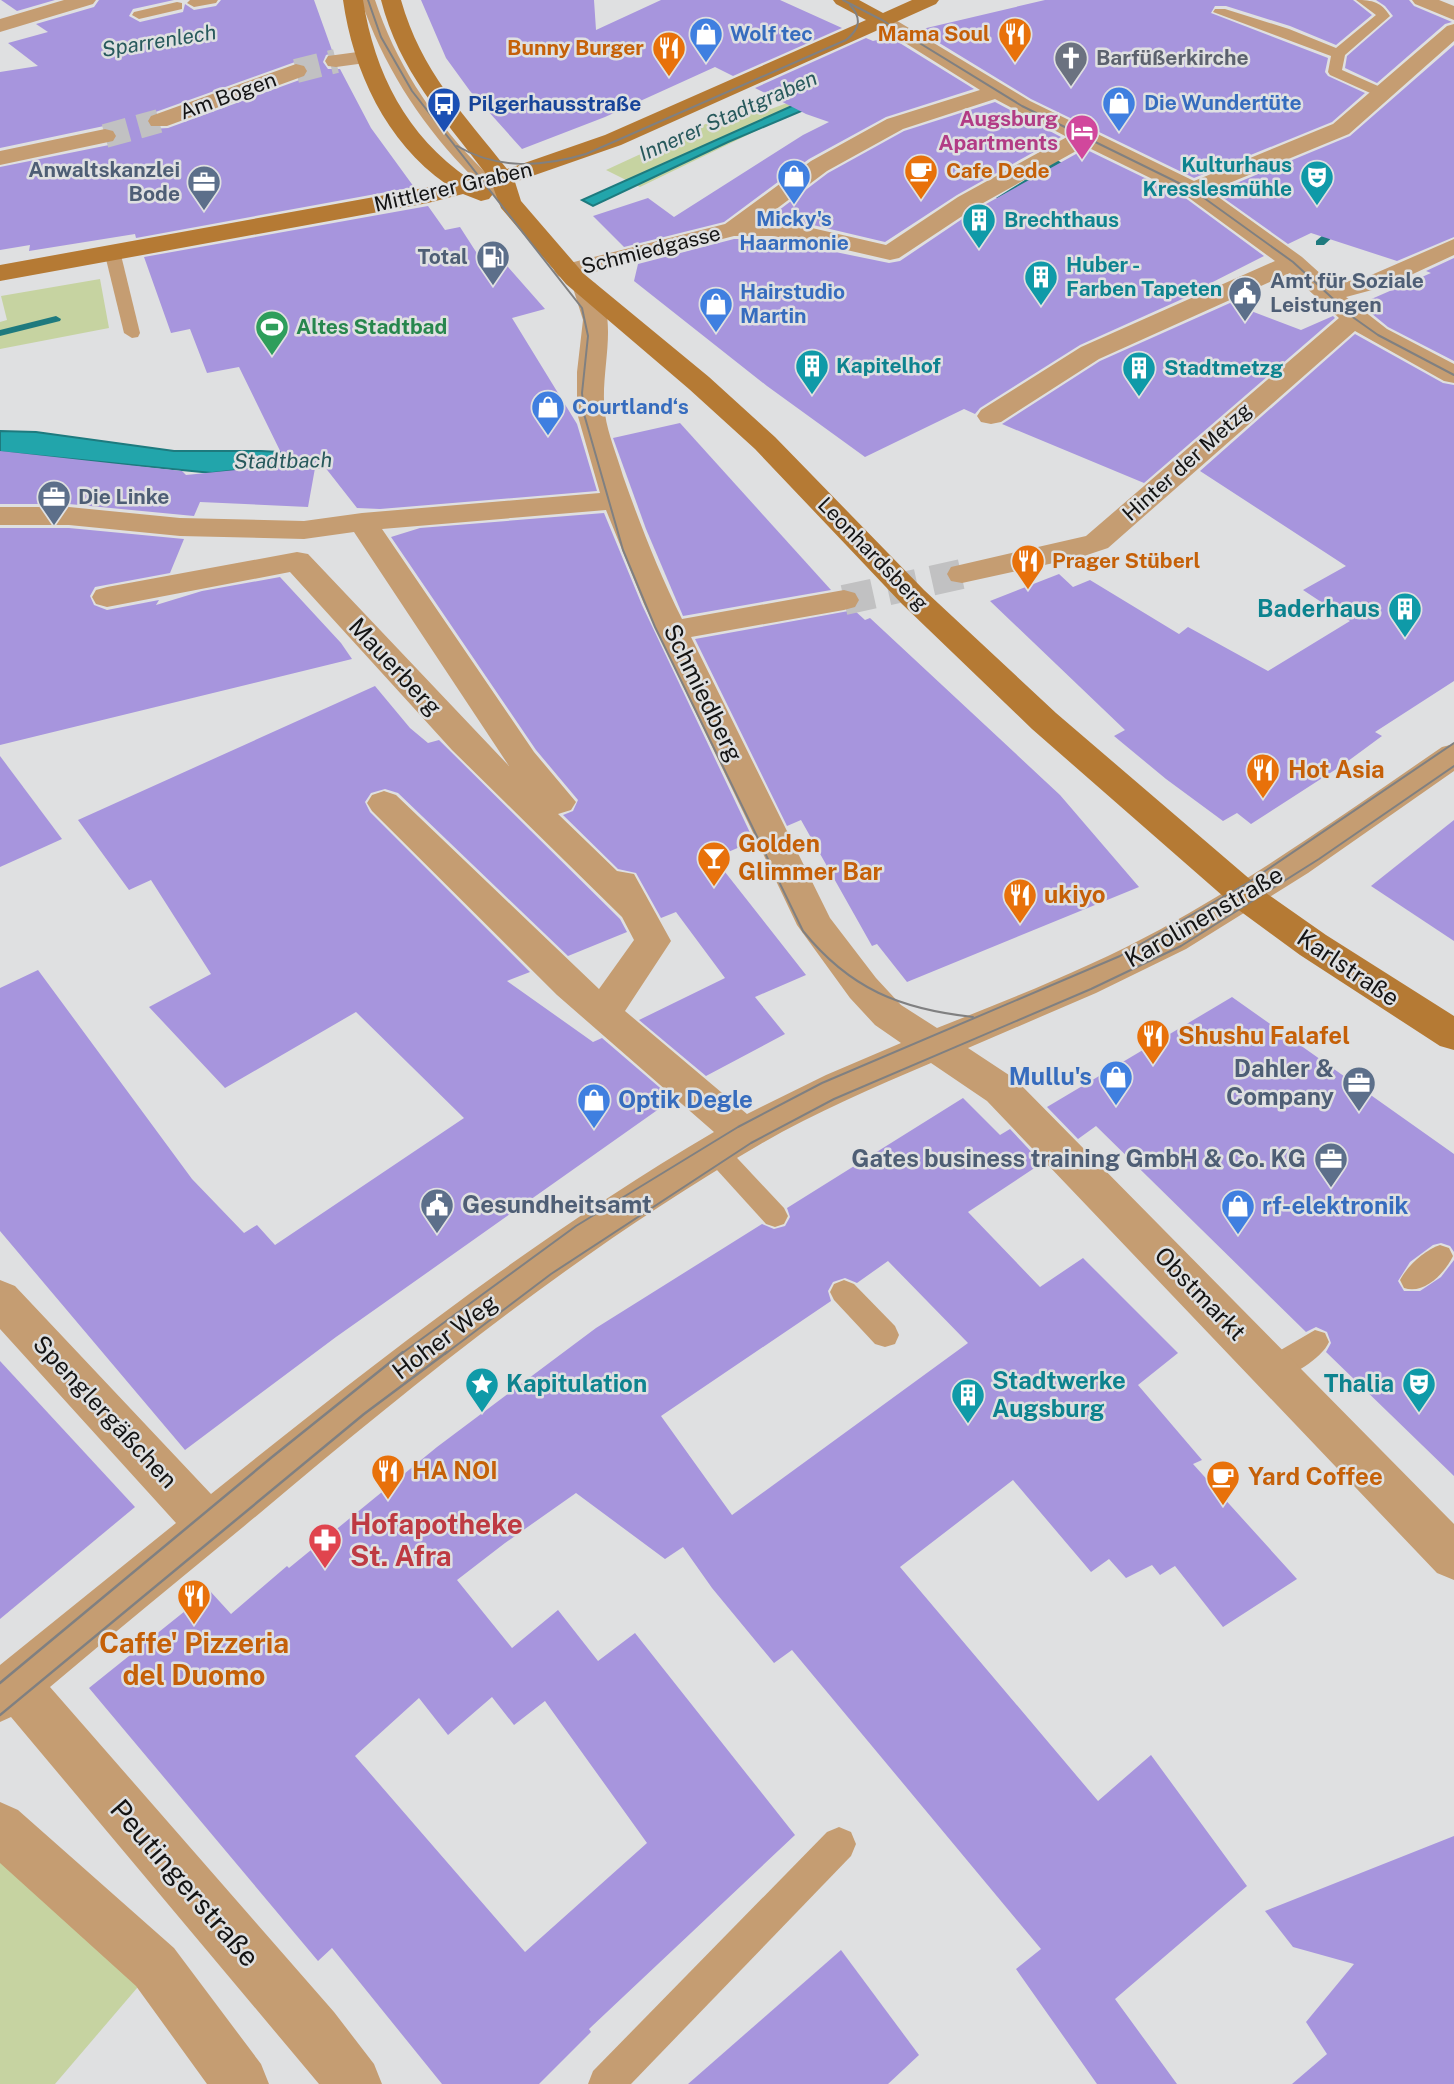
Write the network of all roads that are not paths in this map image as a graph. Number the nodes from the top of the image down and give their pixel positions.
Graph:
1 (86, 0) edge
2 (211, 0) edge
3 (353, 0) edge
4 (368, 0) edge
5 (391, 0) edge
6 (843, 0) edge
7 (929, 0) edge
8 (1363, 0) edge
9 (1422, 0) edge
10 (194, 3) dead end
11 (177, 6) dead end
12 (1220, 12) dead end
13 (1454, 14) edge
14 (139, 15) dead end
15 (882, 20) junction
16 (0, 26) edge
17 (1454, 30) edge
18 (1338, 54) junction
19 (365, 57) junction
20 (336, 61) tunnel mouth
21 (296, 71) tunnel mouth
22 (995, 92) junction
23 (1382, 93) junction
24 (159, 121) tunnel mouth
25 (0, 136) edge
26 (105, 136) tunnel mouth
27 (1082, 138) junction
28 (24, 154) junction
29 (0, 158) edge
30 (496, 180) junction
31 (464, 188) junction
32 (1193, 190) junction
33 (510, 203) junction
34 (734, 229) junction
35 (1454, 246) edge
36 (113, 255) junction
37 (1293, 262) junction
38 (0, 273) edge
39 (577, 280) junction
40 (1300, 291) dead end
41 (1328, 293) junction
42 (1354, 318) junction
43 (1321, 322) dead end
44 (132, 332) dead end
45 (1454, 375) edge
46 (991, 416) dead end
47 (618, 500) junction
48 (0, 516) edge
49 (362, 522) junction
50 (962, 574) tunnel mouth
51 (107, 597) dead end
52 (844, 600) tunnel mouth
53 (672, 631) junction
54 (1454, 755) edge
55 (384, 803) dead end
56 (1245, 896) junction
57 (632, 906) junction
58 (602, 1013) junction
59 (1454, 1035) edge
60 (934, 1044) junction
61 (730, 1143) junction
62 (775, 1216) dead end
63 (1440, 1256) dead end
64 (1414, 1280) dead end
65 (844, 1293) dead end
66 (0, 1299) edge
67 (885, 1335) dead end
68 (1315, 1342) dead end
69 (1272, 1370) junction
70 (209, 1525) junction
71 (1454, 1557) edge
72 (8, 1691) edge
73 (0, 1828) edge
74 (839, 1844) dead end
75 (241, 2084) edge
76 (354, 2084) edge
77 (606, 2084) edge

1 - 16 street
2 - 10 lane
3 - 19 street
4 - 30 lane
5 - 30 street
6 - 15 street
7 - 15 street, Mittlerer Graben
8 - 18 lane
9 - 13 street
11 - 14 lane
12 - 18 lane
15 - 22 street
15 - 30 street, Mittlerer Graben
17 - 23 street
18 - 23 lane
19 - 20 street
19 - 31 street
21 - 24 street, Am Bogen
22 - 27 street
22 - 34 street, Schmiedgasse
23 - 32 street
25 - 28 street
26 - 28 street
27 - 32 street
27 - 34 street, Schmiedgasse
28 - 29 street
30 - 31 street, Mittlerer Graben
30 - 33 street, Leonhardsberg
31 - 33 street
31 - 36 street, Mittlerer Graben
32 - 37 street
33 - 39 street, Leonhardsberg
34 - 39 street, Schmiedgasse
35 - 41 street
36 - 38 street, Mittlerer Graben
36 - 44 lane
37 - 41 street
37 - 46 street
39 - 47 street, Schmiedberg
39 - 56 street, Leonhardsberg
40 - 43 street
41 - 42 street
42 - 45 street
42 - 50 street, Hinter der Metzg
47 - 49 street
47 - 53 street, Schmiedberg
48 - 49 street
49 - 57 street, Mauerberg
51 - 57 street, Mauerberg
52 - 53 street
53 - 60 street, Schmiedberg
54 - 56 street, Karolinenstraße
55 - 58 street
56 - 59 street, Karlstraße
56 - 60 street, Karolinenstraße
57 - 58 street, Mauerberg
58 - 61 street
60 - 61 street, Hoher Weg
60 - 69 street, Obstmarkt
61 - 62 lane
61 - 70 street, Hoher Weg
63 - 64 lane
65 - 67 lane
66 - 70 street, Spenglergäßchen
68 - 69 lane
69 - 71 street, Obstmarkt
70 - 72 street, Hoher Weg
72 - 76 street, Peutingerstraße
73 - 75 street
74 - 77 lane

